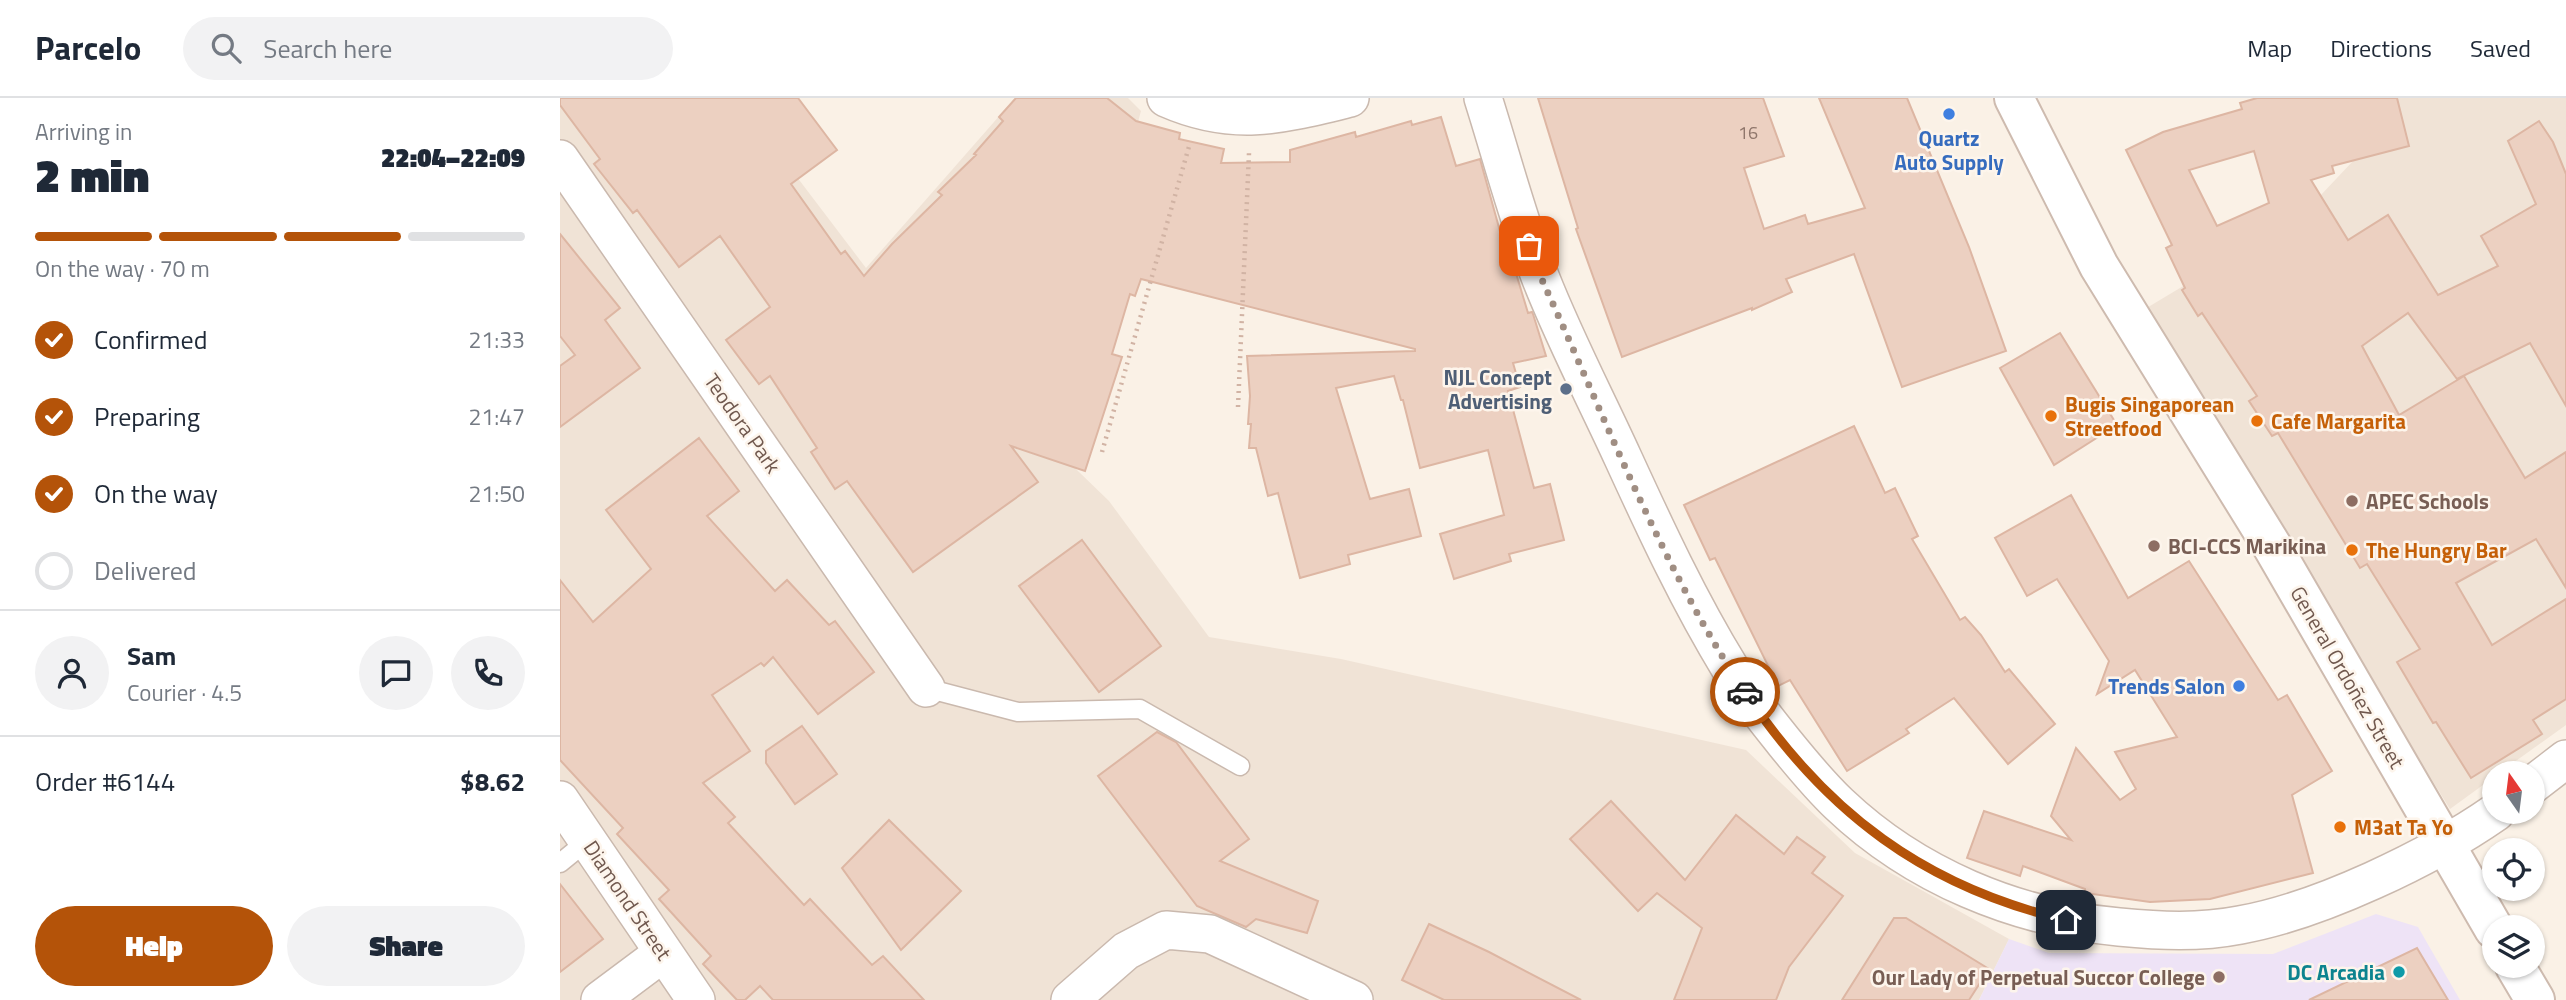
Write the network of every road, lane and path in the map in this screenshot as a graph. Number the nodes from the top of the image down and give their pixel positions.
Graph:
1 (1166, 98) edge
2 (1350, 98) edge
3 (1483, 98) edge
4 (2016, 99) edge
5 (1192, 135) dead end
6 (1249, 146) dead end
7 (560, 159) edge
8 (1238, 407) dead end
9 (1102, 452) dead end
10 (926, 688) joint
11 (2566, 760) edge
12 (1240, 766) dead end
13 (2545, 775) edge
14 (560, 800) edge
15 (2482, 821) edge
16 (2444, 844) junction
17 (574, 852) edge
18 (2486, 915) edge
19 (663, 953) junction
20 (2522, 978) edge
21 (600, 1000) edge
22 (696, 1000) edge
23 (1070, 1000) edge
24 (1354, 1000) edge
25 (2535, 1000) edge

1 - 2 street
3 - 16 street
4 - 16 main road, General Ordoñez Street
5 - 9 path
6 - 8 path
7 - 10 street, Teodora Park
10 - 12 lane
11 - 13 street
14 - 17 street, Diamond Street
15 - 16 street
16 - 18 main road, General Ordoñez Street
17 - 19 street, Diamond Street
19 - 21 street
19 - 22 street, Diamond Street
20 - 25 main road
23 - 24 street

